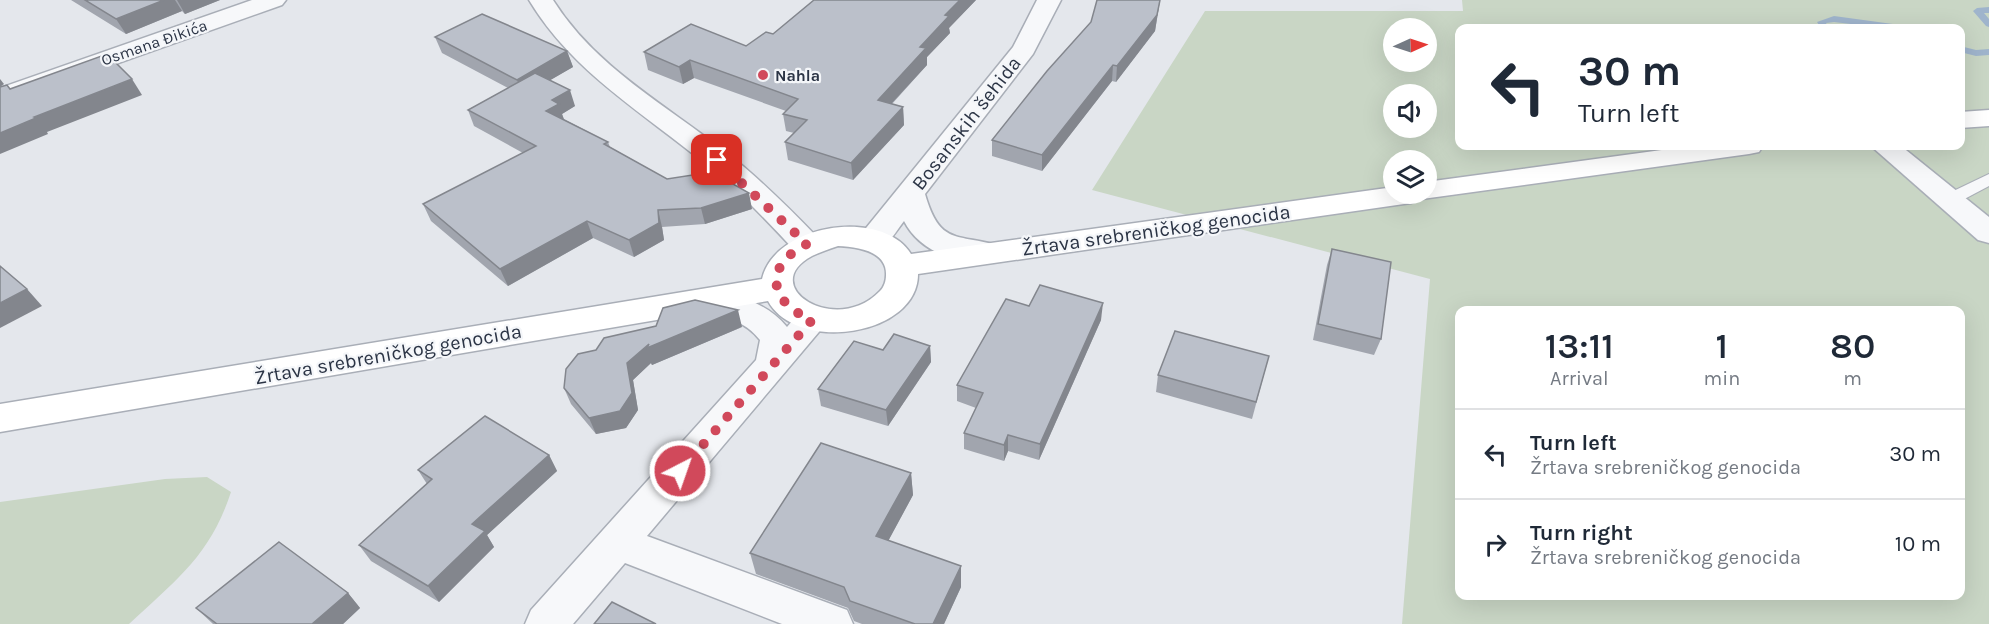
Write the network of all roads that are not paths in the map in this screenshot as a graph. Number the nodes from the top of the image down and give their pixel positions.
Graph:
1 (274, 0) edge
2 (541, 0) edge
3 (1049, 0) edge
4 (0, 97) edge
5 (1989, 118) edge
6 (1965, 120) edge
7 (1720, 150) edge
8 (1890, 150) edge
9 (1989, 179) edge
10 (1437, 189) edge
11 (910, 193) junction
12 (1383, 198) edge
13 (1949, 200) junction
14 (1989, 233) edge
15 (873, 240) junction
16 (807, 244) junction
17 (989, 254) junction
18 (900, 266) junction
19 (776, 288) junction
20 (692, 302) junction
21 (812, 320) junction
22 (773, 364) junction
23 (0, 418) edge
24 (617, 542) junction
25 (546, 624) edge
26 (832, 624) edge

1 - 4 street, Osmana Đikića
2 - 16 street
3 - 11 street, Bosanskih šehida
5 - 6 street
7 - 10 street
8 - 13 street
9 - 13 lane
11 - 15 street, Bosanskih šehida
11 - 17 street
12 - 17 street, Žrtava srebreničkog genocida
13 - 14 street
15 - 16 street
15 - 18 street
16 - 19 street
17 - 18 street, Žrtava srebreničkog genocida
18 - 21 street
19 - 20 street, Žrtava srebreničkog genocida
19 - 21 street
20 - 22 street
20 - 23 street, Žrtava srebreničkog genocida
21 - 22 street
22 - 24 street
24 - 25 street
24 - 26 street

